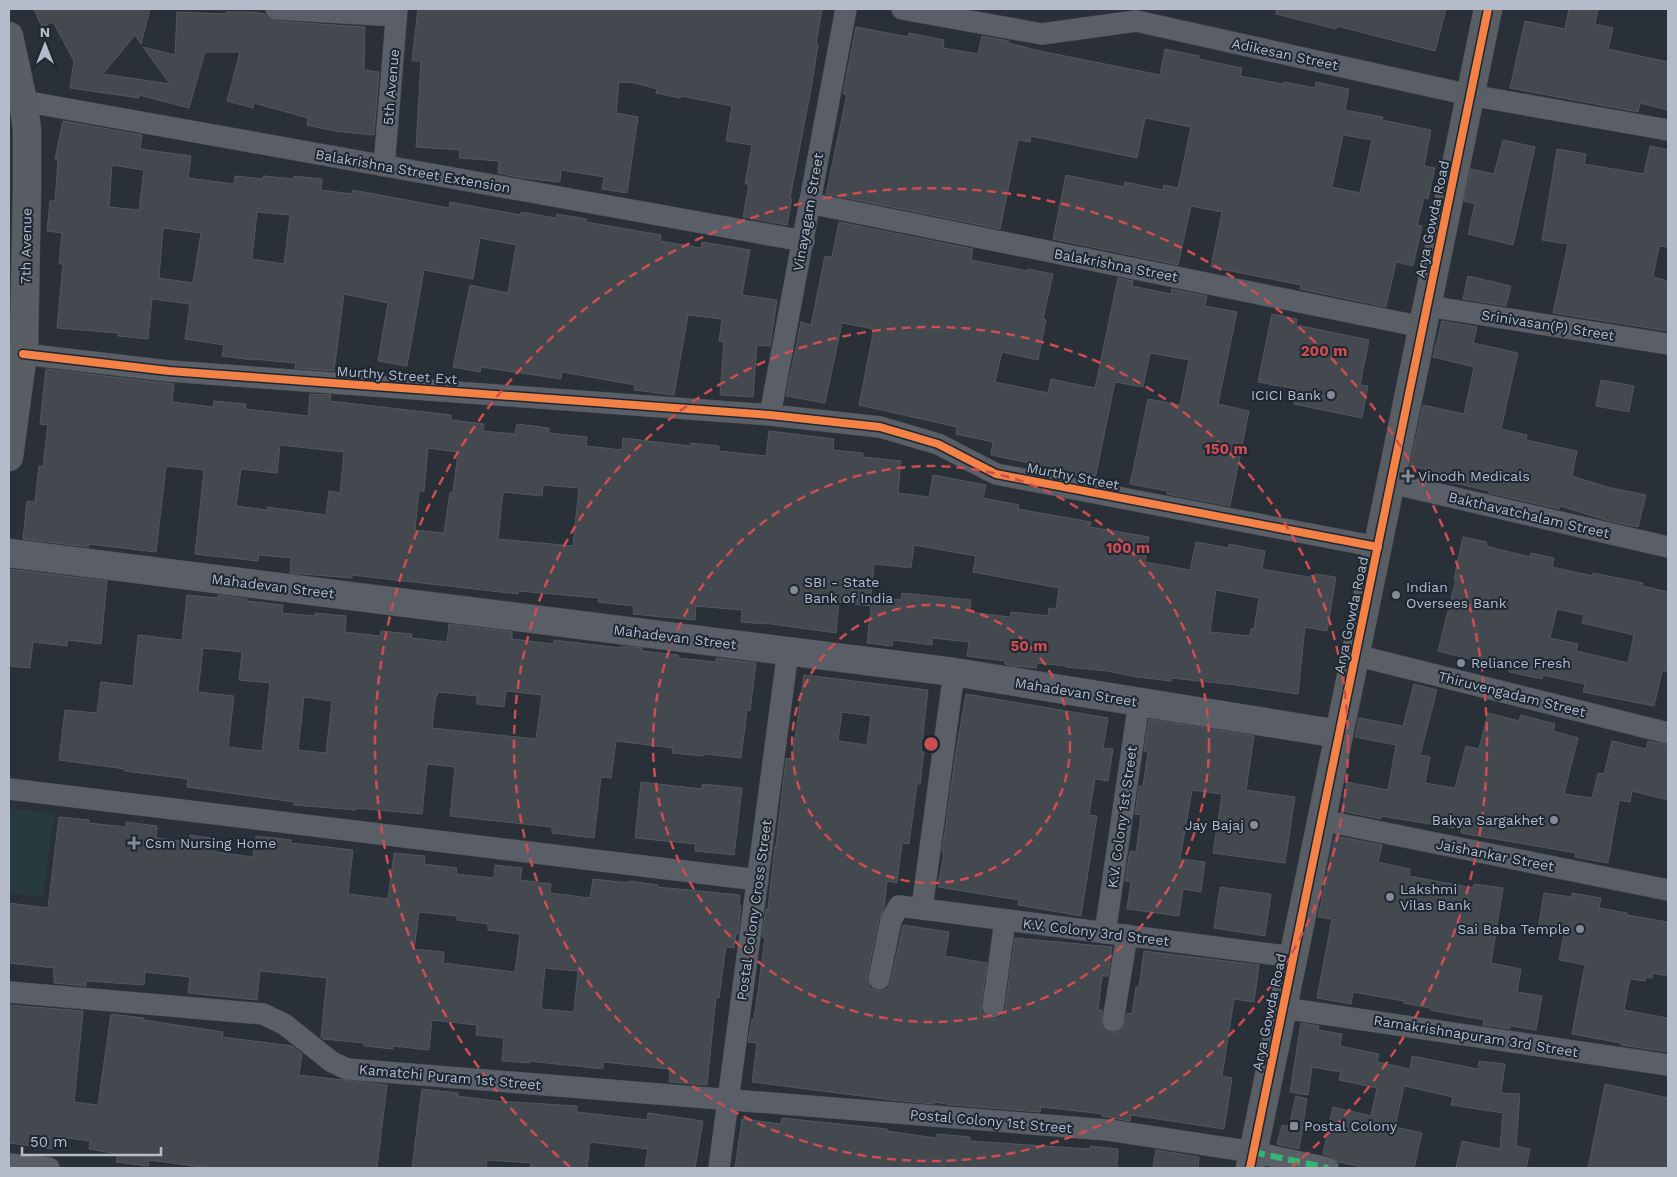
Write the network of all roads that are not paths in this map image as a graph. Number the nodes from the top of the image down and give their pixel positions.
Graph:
1 (276, 9) edge
2 (846, 9) edge
3 (902, 9) edge
4 (1488, 9) edge
5 (397, 12) edge
6 (9, 36) edge
7 (1470, 95) junction
8 (23, 100) junction
9 (18, 129) edge
10 (1668, 130) edge
11 (384, 166) junction
12 (18, 188) edge
13 (809, 203) junction
14 (804, 241) junction
15 (1425, 317) junction
16 (1668, 344) edge
17 (18, 349) edge
18 (770, 415) junction
19 (9, 456) edge
20 (1390, 483) junction
21 (1378, 547) junction
22 (1668, 547) edge
23 (9, 553) edge
24 (788, 651) junction
25 (1355, 655) junction
26 (954, 672) junction
27 (1138, 702) junction
28 (1668, 733) edge
29 (1339, 734) junction
30 (9, 789) edge
31 (1321, 820) junction
32 (758, 880) junction
33 (1668, 890) edge
34 (922, 908) junction
35 (1006, 920) junction
36 (1105, 932) junction
37 (1127, 935) junction
38 (1293, 958) junction
39 (879, 979) dead end
40 (9, 992) edge
41 (993, 1007) dead end
42 (1283, 1008) junction
43 (1114, 1021) dead end
44 (1668, 1065) edge
45 (728, 1100) junction
46 (1251, 1160) edge
47 (9, 1164) edge
48 (49, 1168) edge
49 (719, 1168) edge
50 (1328, 1168) edge

1 - 5 street
2 - 13 street, Vinayagam Street
3 - 7 street, Adikesan Street
4 - 7 main road, Arya Gowda Road
5 - 11 street, 5th Avenue
6 - 8 main road, 7th Avenue
7 - 10 street, Adikesan Street
7 - 15 main road, Arya Gowda Road
8 - 9 main road, 7th Avenue
8 - 11 street, Balakrishna Street Extension
9 - 12 main road, 7th Avenue
11 - 14 street, Balakrishna Street Extension
12 - 17 main road, 7th Avenue
13 - 14 street, Vinayagam Street
13 - 15 street, Balakrishna Street
14 - 18 street, Vinayagam Street
15 - 16 street, Srinivasan(P) Street
15 - 20 main road, Arya Gowda Road
17 - 18 street, Murthy Street Ext
17 - 19 main road, 7th Avenue
18 - 21 street, Murthy Street
20 - 21 main road, Arya Gowda Road
20 - 22 street, Bakthavatchalam Street
21 - 25 main road, Arya Gowda Road
23 - 24 street, Mahadevan Street
24 - 26 street, Mahadevan Street
24 - 32 street, Postal Colony Cross Street
25 - 28 street, Thiruvengadam Street
25 - 29 main road, Arya Gowda Road
26 - 27 street, Mahadevan Street
26 - 34 street
27 - 29 street, Mahadevan Street
27 - 36 street, K.V. Colony 1st Street
29 - 31 main road, Arya Gowda Road
30 - 32 street
31 - 33 street, Jaishankar Street
31 - 38 main road, Arya Gowda Road
32 - 45 street, Postal Colony Cross Street
34 - 35 street, K.V. Colony 3rd Street
34 - 39 street, K.V. Colony 3rd Street
35 - 36 street, K.V. Colony 3rd Street
35 - 41 street
36 - 37 street, K.V. Colony 3rd Street
37 - 38 street, K.V. Colony 3rd Street
37 - 43 street
38 - 42 main road, Arya Gowda Road
40 - 45 street, Kamatchi Puram 1st Street
42 - 44 street, Ramakrishnapuram 3rd Street
42 - 46 main road, Arya Gowda Road
45 - 46 street, Postal Colony 1st Street
45 - 49 street, Postal Colony Cross Street
46 - 50 street, Postal Colony 1st Street
47 - 48 street

